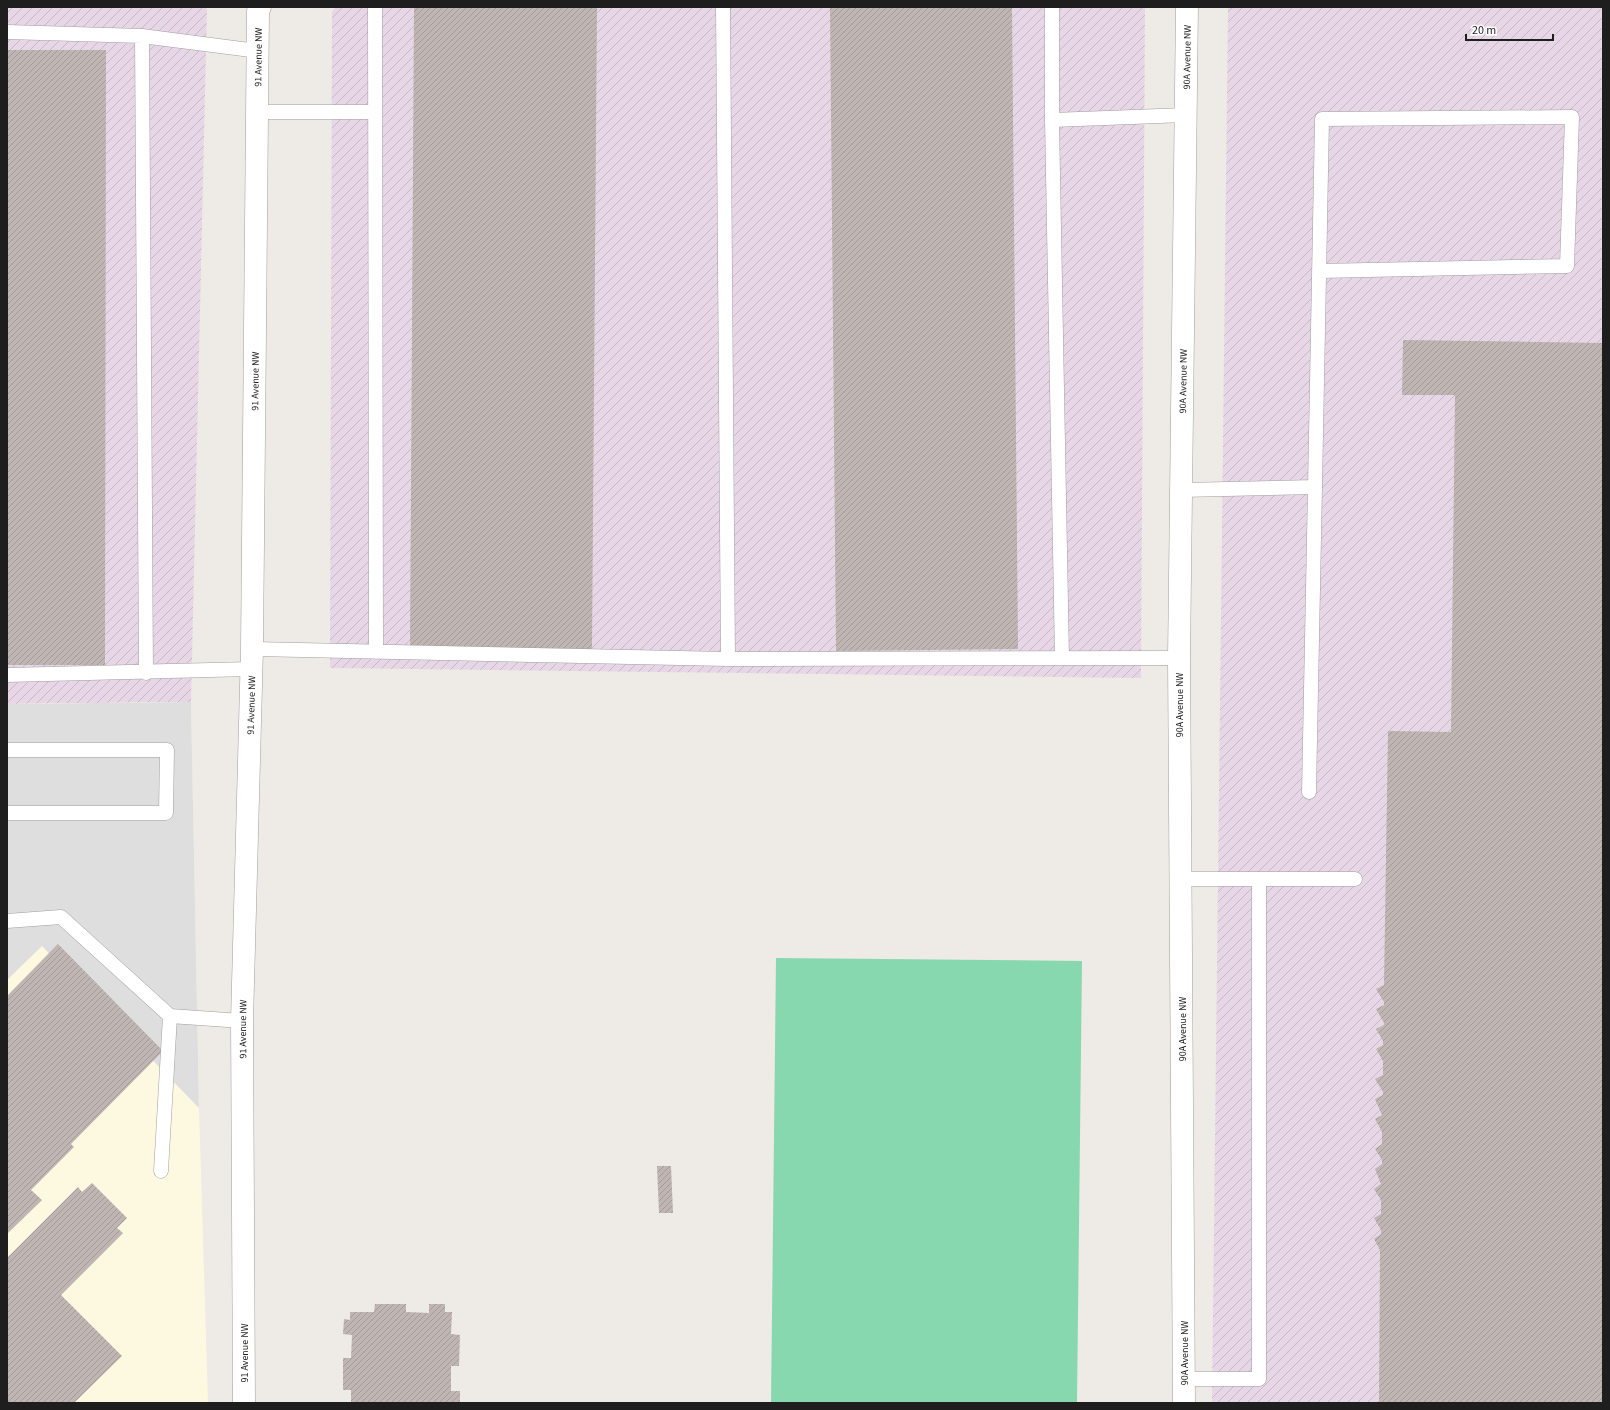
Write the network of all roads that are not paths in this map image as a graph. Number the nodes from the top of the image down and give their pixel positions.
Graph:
1 (260, 7) edge
2 (375, 7) edge
3 (723, 7) edge
4 (1052, 7) edge
5 (1187, 7) edge
6 (7, 32) edge
7 (142, 36) junction
8 (258, 51) junction
9 (257, 112) junction
10 (375, 112) junction
11 (1186, 115) junction
12 (1052, 120) junction
13 (1319, 271) junction
14 (1315, 487) junction
15 (1181, 490) junction
16 (376, 652) junction
17 (1062, 658) junction
18 (1179, 658) junction
19 (251, 659) junction
20 (728, 659) junction
21 (146, 673) junction
22 (7, 675) edge
23 (7, 750) edge
24 (1309, 792) dead end
25 (7, 813) edge
26 (1181, 879) junction
27 (1259, 879) junction
28 (1355, 879) dead end
29 (9, 923) edge
30 (170, 1016) junction
31 (242, 1021) junction
32 (161, 1171) dead end
33 (1184, 1378) junction
34 (244, 1403) edge
35 (1184, 1403) edge

1 - 8 street, 91 Avenue NW
2 - 10 lane
3 - 20 lane
4 - 12 lane
5 - 11 street, 90A Avenue NW
6 - 7 lane
7 - 8 lane
7 - 21 lane
8 - 9 street, 91 Avenue NW
9 - 10 lane
9 - 19 street, 91 Avenue NW
10 - 16 lane
11 - 12 lane
11 - 15 street, 90A Avenue NW
12 - 17 lane
13 - 13 lane
13 - 14 lane
14 - 15 lane
14 - 24 lane
15 - 18 street, 90A Avenue NW
16 - 19 lane
16 - 20 lane
17 - 18 lane
17 - 20 lane
18 - 26 street, 90A Avenue NW
19 - 21 lane
19 - 31 street, 91 Avenue NW
21 - 22 lane
23 - 25 lane
26 - 27 lane
26 - 33 street, 90A Avenue NW
27 - 28 lane
27 - 33 lane
29 - 30 lane
30 - 31 lane
30 - 32 lane
31 - 34 street, 91 Avenue NW
33 - 35 street, 90A Avenue NW

